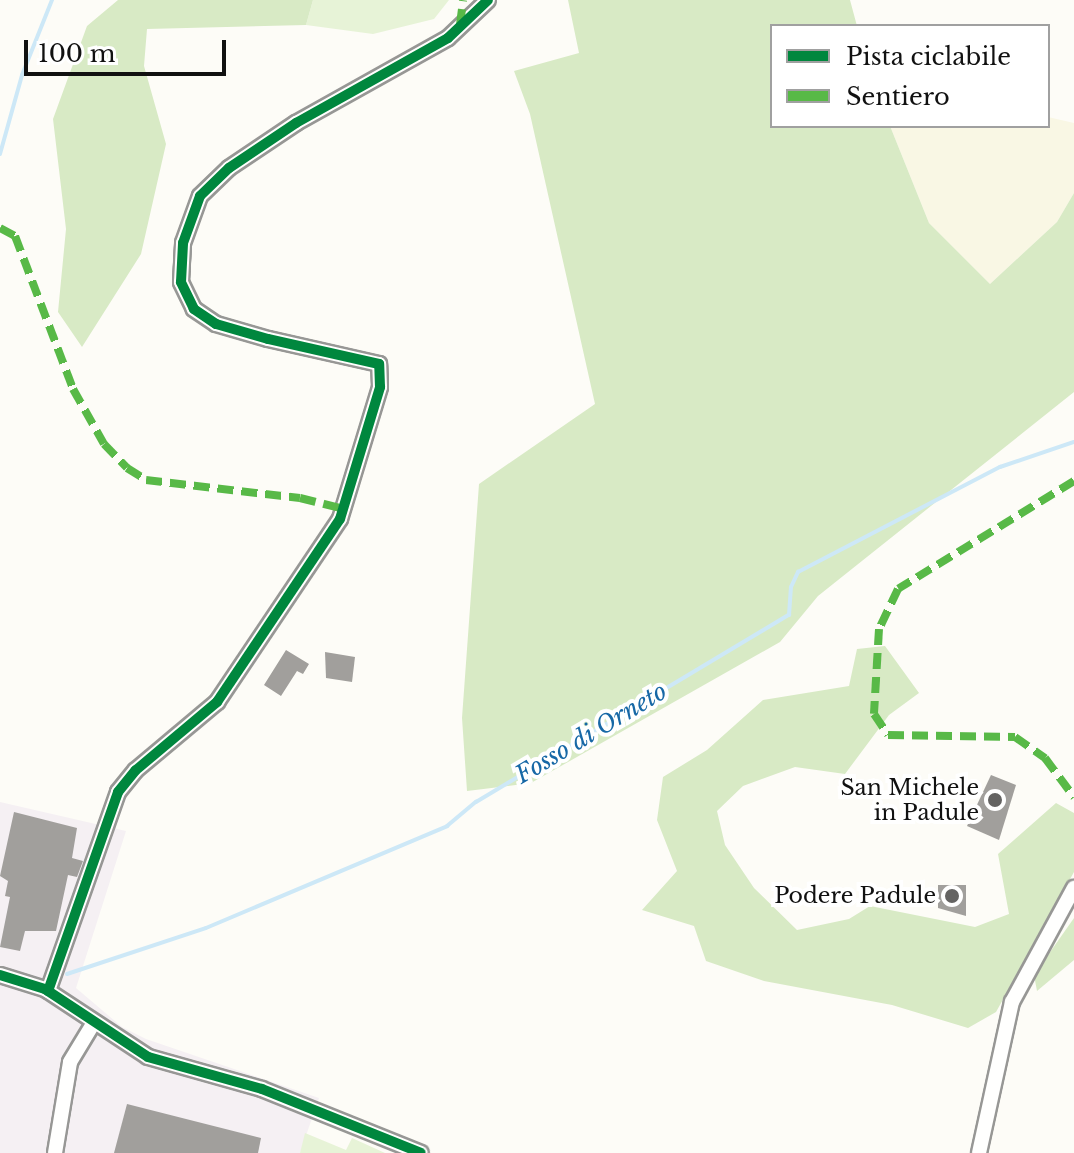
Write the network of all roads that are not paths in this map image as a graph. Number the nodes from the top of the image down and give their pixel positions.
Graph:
1 (488, 0) edge
2 (1074, 888) edge
3 (0, 975) edge
4 (48, 991) junction
5 (93, 1024) junction
6 (55, 1153) edge
7 (421, 1153) edge
8 (979, 1153) edge

1 - 4 street
2 - 8 street
3 - 4 street
4 - 5 street
5 - 6 street
5 - 7 street

